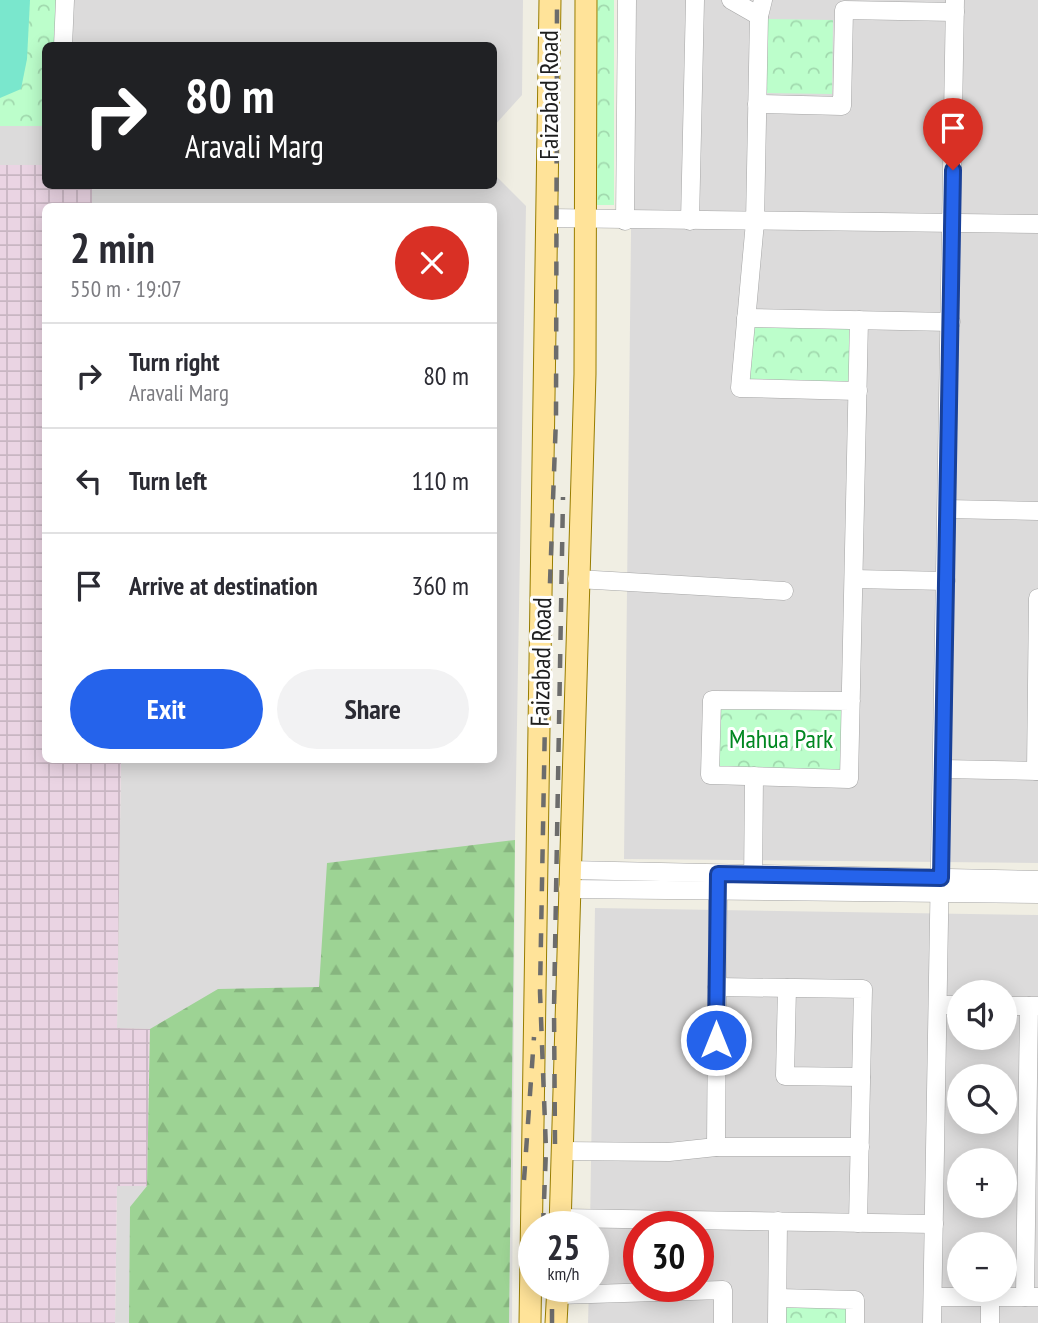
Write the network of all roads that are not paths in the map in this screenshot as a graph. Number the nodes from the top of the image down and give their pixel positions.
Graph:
1 (65, 0) edge
2 (550, 0) edge
3 (586, 0) edge
4 (627, 0) edge
5 (695, 0) edge
6 (731, 0) edge
7 (866, 5) edge
8 (955, 6) edge
9 (761, 8) edge
10 (63, 42) edge
11 (757, 104) junction
12 (548, 218) junction
13 (585, 219) junction
14 (625, 220) junction
15 (690, 221) junction
16 (755, 222) junction
17 (953, 223) junction
18 (1038, 224) edge
19 (747, 317) junction
20 (859, 320) junction
21 (951, 321) junction
22 (858, 391) junction
23 (947, 509) junction
24 (1038, 511) edge
25 (577, 579) junction
26 (853, 579) junction
27 (946, 580) junction
28 (784, 591) dead end
29 (1038, 598) edge
30 (1037, 689) edge
31 (851, 701) junction
32 (943, 769) junction
33 (1037, 771) edge
34 (754, 776) junction
35 (569, 879) junction
36 (1038, 880) edge
37 (718, 883) junction
38 (753, 883) junction
39 (941, 886) junction
40 (1038, 894) edge
41 (717, 987) junction
42 (787, 988) junction
43 (938, 1005) junction
44 (947, 1005) edge
45 (1034, 1006) edge
46 (861, 1077) junction
47 (1033, 1109) edge
48 (716, 1147) junction
49 (860, 1147) junction
50 (563, 1151) junction
51 (1032, 1203) edge
52 (560, 1211) edge
53 (609, 1222) edge
54 (778, 1222) junction
55 (858, 1223) junction
56 (934, 1224) junction
57 (609, 1290) edge
58 (933, 1297) junction
59 (947, 1297) edge
60 (1032, 1297) edge
61 (778, 1298) junction
62 (557, 1302) edge
63 (990, 1302) edge
64 (530, 1323) edge
65 (556, 1323) edge
66 (723, 1323) edge
67 (777, 1323) edge
68 (855, 1323) edge
69 (932, 1323) edge
70 (990, 1323) edge

1 - 10 street
2 - 12 main road, Faizabad Road
3 - 13 main road, Faizabad Road
4 - 14 street
5 - 15 street
6 - 9 street
7 - 8 street
7 - 11 street
8 - 17 street
9 - 11 street
11 - 16 street
12 - 13 street
12 - 64 main road, Faizabad Road
13 - 14 street
13 - 25 main road, Faizabad Road
14 - 15 street
15 - 16 street
16 - 17 street
16 - 19 street
17 - 18 street
17 - 21 street
19 - 20 street
19 - 22 street
20 - 21 street
20 - 22 street
21 - 23 street
22 - 26 street
23 - 24 street
23 - 27 street
25 - 28 street
25 - 35 main road, Faizabad Road
26 - 27 street
26 - 31 street
27 - 32 street
29 - 30 street
30 - 33 street
31 - 34 street
31 - 34 street
32 - 33 street
32 - 39 street
34 - 38 street
35 - 37 street
35 - 50 main road, Faizabad Road
36 - 39 street
37 - 38 street
37 - 41 street
38 - 39 street
39 - 40 street
39 - 43 street
41 - 42 street
41 - 48 street
42 - 46 street
42 - 46 street
43 - 44 street
43 - 56 street
45 - 47 street
46 - 49 street
47 - 51 street
48 - 49 street
48 - 50 street
49 - 55 street
50 - 52 main road, Faizabad Road
51 - 60 street
53 - 54 street
54 - 55 street
54 - 61 street
55 - 56 street
56 - 58 street
57 - 66 street
58 - 59 street
58 - 69 street
61 - 67 street
61 - 68 street
62 - 65 main road
63 - 70 street

